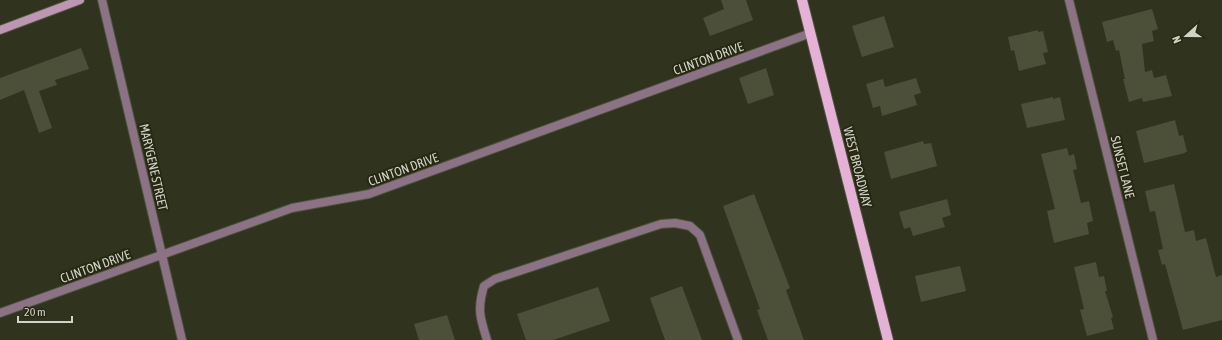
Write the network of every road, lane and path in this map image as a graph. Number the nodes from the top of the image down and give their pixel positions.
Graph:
1 (80, 0) edge
2 (102, 0) edge
3 (802, 0) edge
4 (1069, 0) edge
5 (0, 30) edge
6 (811, 33) junction
7 (163, 255) junction
8 (0, 313) edge
9 (182, 340) edge
10 (487, 340) edge
11 (738, 340) edge
12 (888, 340) edge
13 (1154, 340) edge

1 - 5 main road
2 - 7 street, MARYGENE STREET
3 - 6 main road, WEST BROADWAY
4 - 13 street, SUNSET LANE
6 - 7 street, CLINTON DRIVE
6 - 12 main road, WEST BROADWAY
7 - 8 street, CLINTON DRIVE
7 - 9 street, MARYGENE STREET
10 - 11 street

